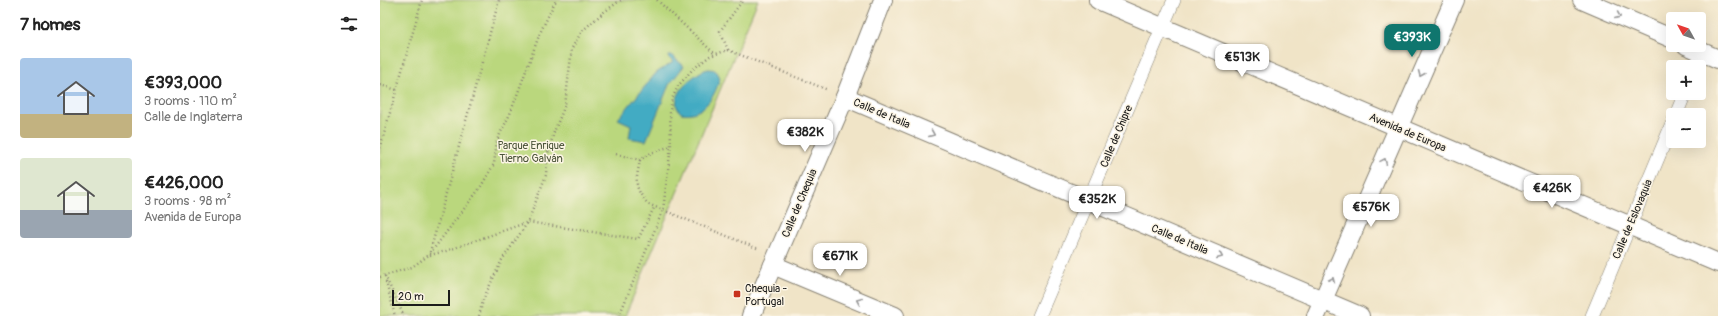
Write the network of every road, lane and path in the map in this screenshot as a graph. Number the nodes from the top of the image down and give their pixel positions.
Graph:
1 (422, 0) edge
2 (499, 0) edge
3 (556, 0) edge
4 (621, 0) edge
5 (657, 0) edge
6 (743, 0) edge
7 (883, 0) edge
8 (1098, 0) edge
9 (1174, 0) edge
10 (1454, 0) edge
11 (1582, 0) edge
12 (1162, 28) junction
13 (1666, 36) edge
14 (728, 50) junction
15 (715, 54) junction
16 (380, 85) edge
17 (397, 90) junction
18 (845, 97) junction
19 (1398, 128) junction
20 (1666, 139) edge
21 (671, 146) junction
22 (380, 148) edge
23 (616, 154) dead end
24 (640, 160) junction
25 (1088, 200) junction
26 (654, 208) junction
27 (663, 210) junction
28 (528, 222) junction
29 (1630, 226) junction
30 (429, 255) junction
31 (775, 260) junction
32 (1718, 263) edge
33 (385, 276) junction
34 (380, 277) edge
35 (1320, 308) edge
36 (395, 316) edge
37 (404, 316) edge
38 (479, 316) edge
39 (619, 316) edge
40 (751, 316) edge
41 (895, 316) edge
42 (1039, 316) edge
43 (1360, 316) edge
44 (1592, 316) edge

1 - 17 path
2 - 30 path
3 - 30 path
4 - 28 path
5 - 15 path
6 - 14 path
7 - 18 street, Calle de Chequia
8 - 12 street, Avenida de Europa
9 - 12 street, Calle de Chipre
10 -> 19 street
11 -> 13 street
12 - 19 street, Avenida de Europa
12 - 25 street, Calle de Chipre
14 - 15 path
14 - 18 path
15 - 21 path
16 - 17 path
17 - 22 path
18 -> 25 street, Calle de Italia
18 - 31 street, Calle de Chequia
19 - 29 street, Avenida de Europa
35 -> 19 street
20 - 29 street, Calle de Eslovaquia
21 - 24 path
21 - 27 path
23 - 24 path
24 - 26 path
25 -> 35 street, Calle de Italia
25 - 42 street, Calle de Chipre
26 - 27 path
26 - 28 path
27 - 31 path
27 - 39 path
28 - 30 path
28 - 38 path
29 - 32 street, Avenida de Europa
29 - 44 street, Calle de Eslovaquia
30 - 33 path
31 - 40 street, Calle de Chequia
41 -> 31 street
33 - 34 path
33 - 36 path
33 - 37 path
35 - 43 street, Calle de Italia

